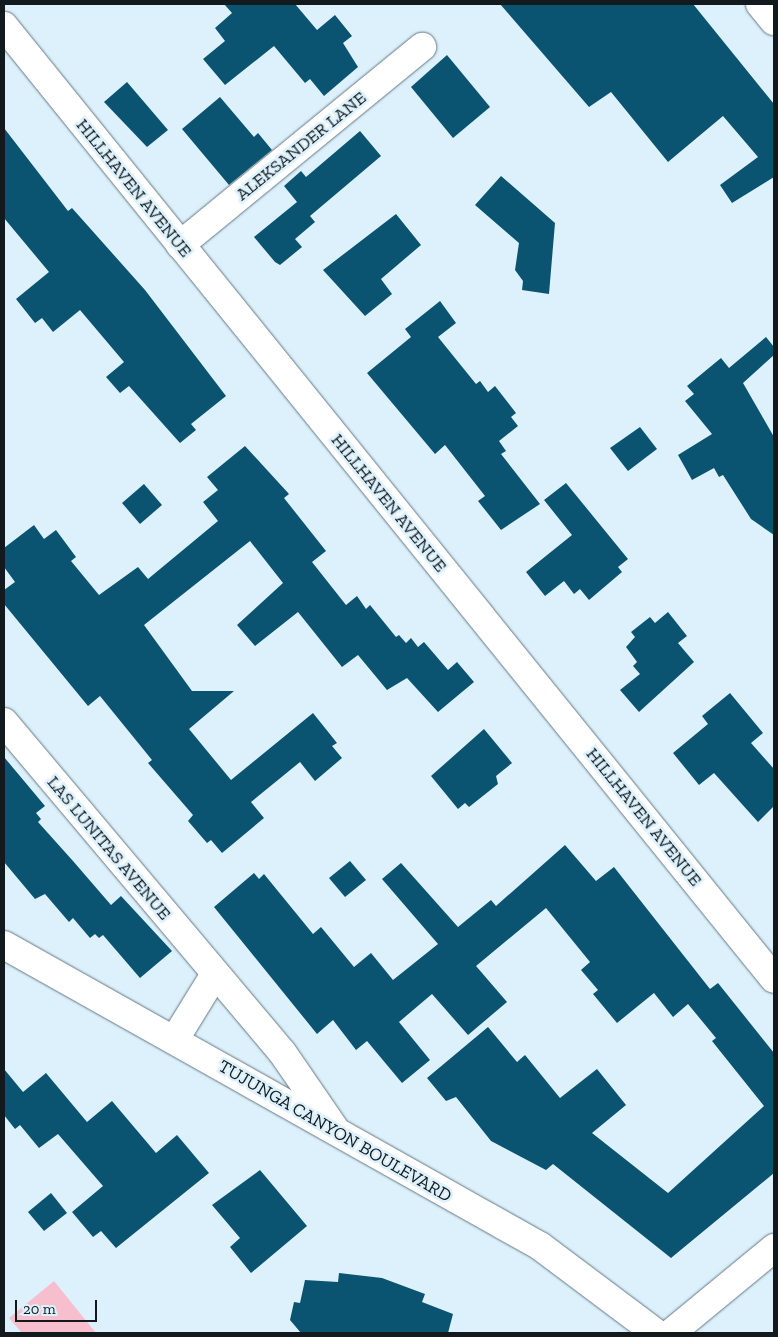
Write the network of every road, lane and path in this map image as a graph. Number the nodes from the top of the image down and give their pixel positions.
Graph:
1 (760, 4) edge
2 (774, 21) edge
3 (4, 26) edge
4 (422, 47) dead end
5 (180, 245) junction
6 (4, 722) edge
7 (4, 945) edge
8 (215, 974) junction
9 (774, 979) edge
10 (175, 1039) junction
11 (342, 1138) junction
12 (774, 1248) edge
13 (656, 1333) edge
14 (672, 1333) edge

1 - 2 street
3 - 5 street, HILLHAVEN AVENUE
4 - 5 street, ALEKSANDER LANE
5 - 9 street, HILLHAVEN AVENUE
6 - 8 street, LAS LUNITAS AVENUE
7 - 10 street, TUJUNGA CANYON BOULEVARD
8 - 10 street
8 - 11 street, LAS LUNITAS AVENUE
10 - 11 street, TUJUNGA CANYON BOULEVARD
11 - 13 street, TUJUNGA CANYON BOULEVARD
12 - 14 street

